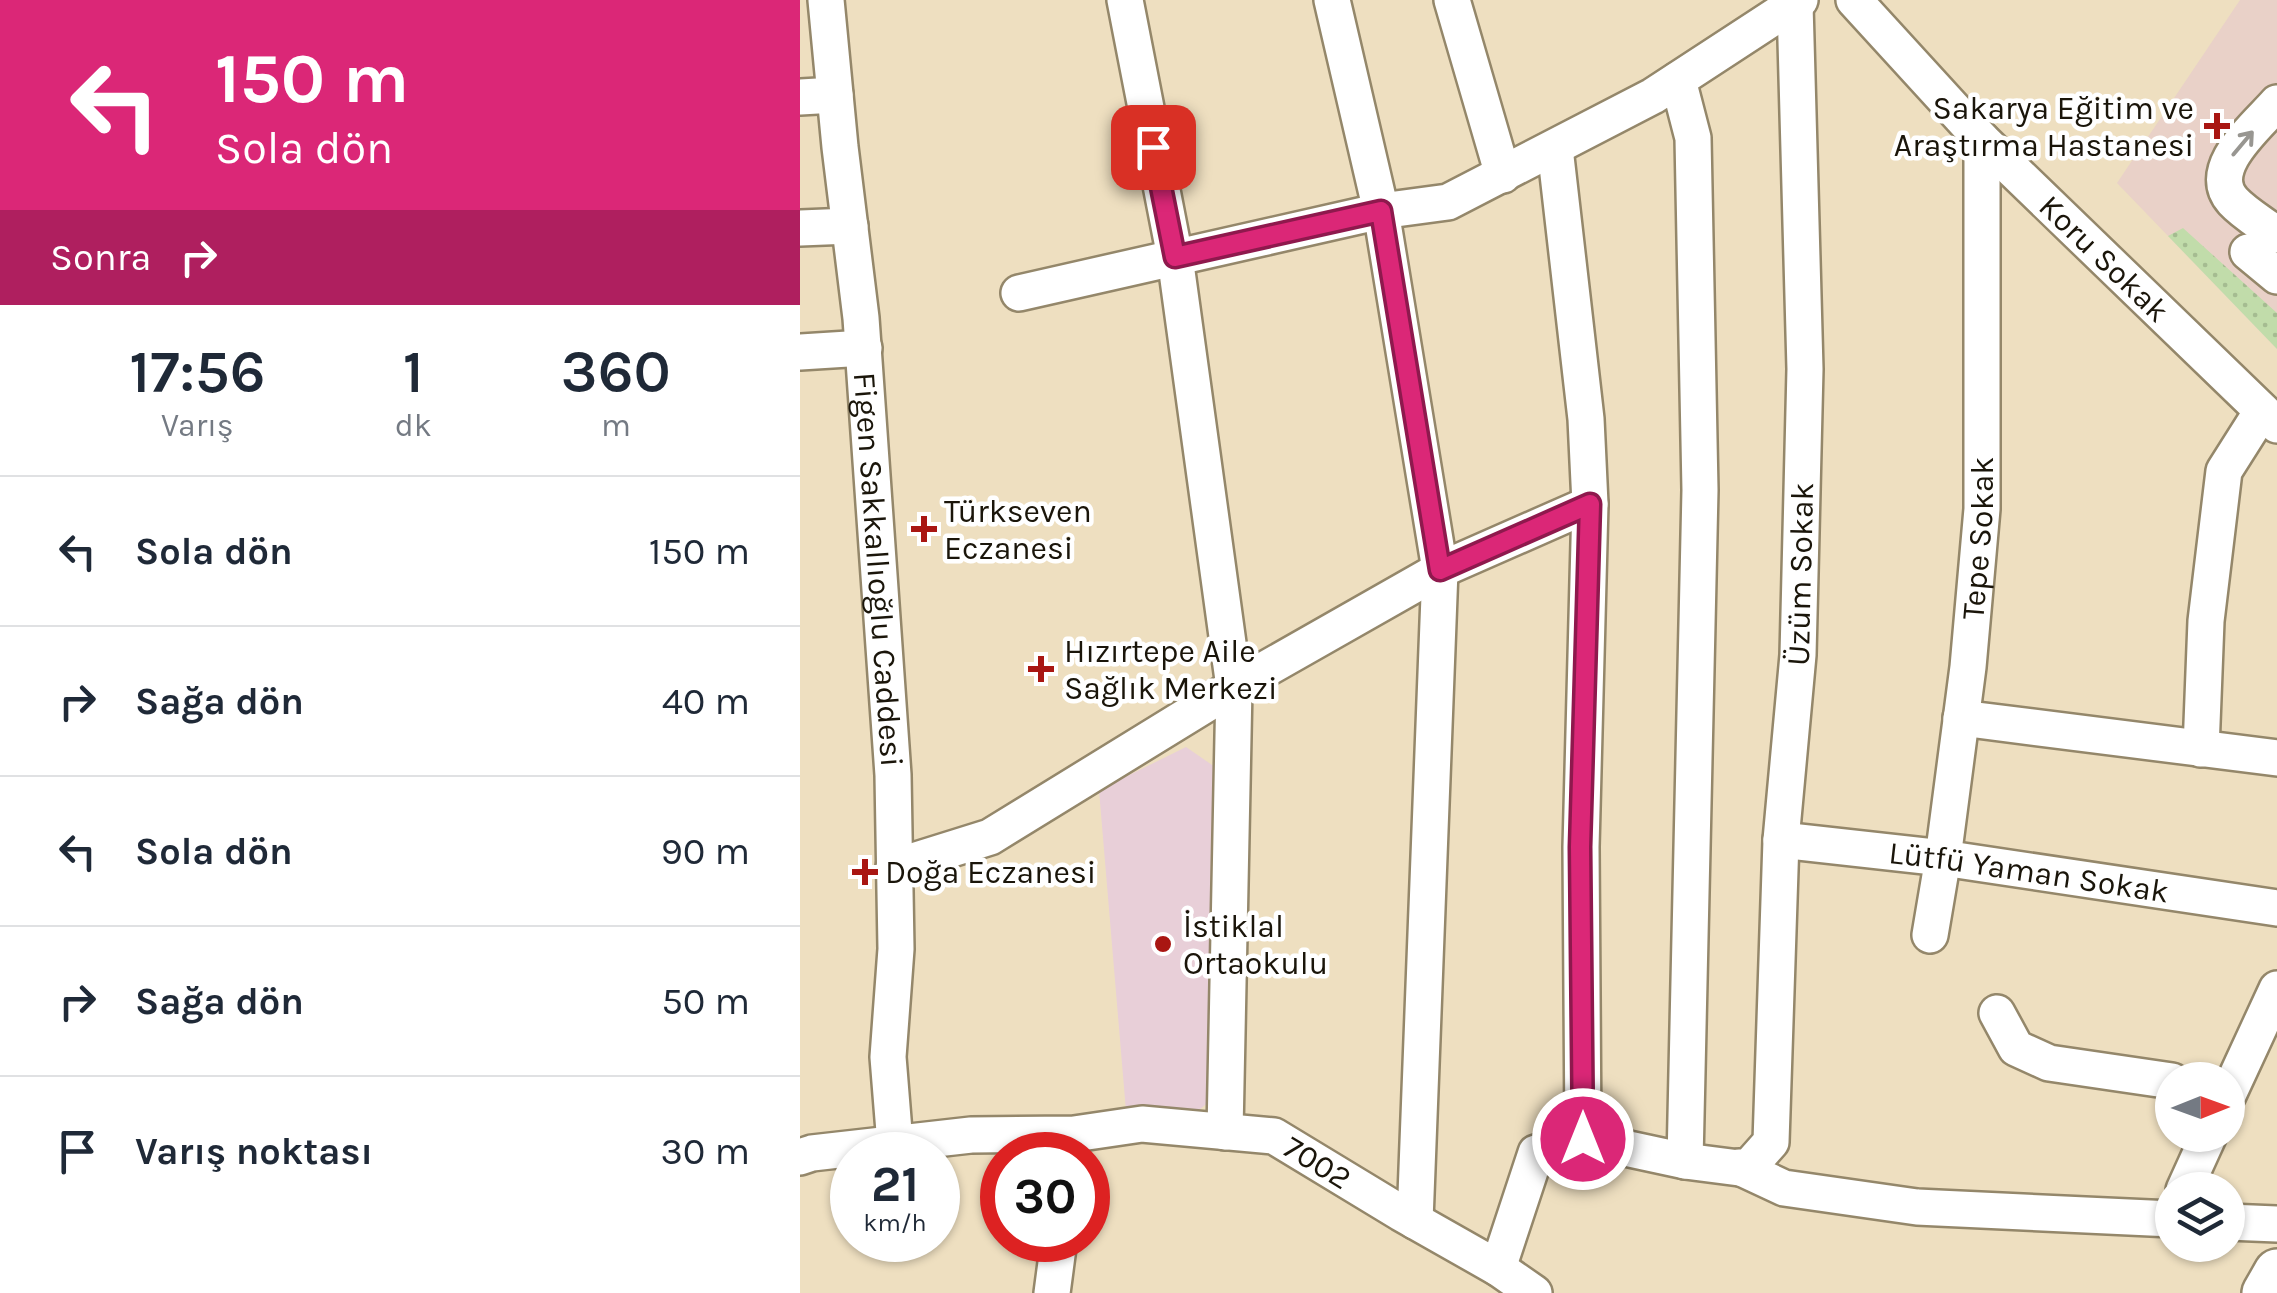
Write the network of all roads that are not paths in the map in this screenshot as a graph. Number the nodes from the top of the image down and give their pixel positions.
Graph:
1 (826, 0) edge
2 (1125, 0) edge
3 (1332, 0) edge
4 (1452, 0) edge
5 (1854, 0) edge
6 (1798, 2) edge
7 (1678, 80) junction
8 (817, 96) edge
9 (2277, 102) edge
10 (1982, 140) junction
11 (1555, 148) junction
12 (1503, 175) junction
13 (1381, 211) junction
14 (850, 226) junction
15 (800, 228) edge
16 (2262, 244) edge
17 (1175, 257) junction
18 (2277, 276) edge
19 (1019, 293) dead end
20 (864, 348) junction
21 (800, 352) edge
22 (2269, 418) edge
23 (1590, 504) junction
24 (1440, 570) junction
25 (1234, 687) junction
26 (1961, 718) junction
27 (2201, 748) junction
28 (2277, 758) edge
29 (1781, 840) junction
30 (1943, 858) junction
31 (894, 867) junction
32 (2277, 908) edge
33 (1930, 935) dead end
34 (2277, 989) edge
35 (1997, 1013) dead end
36 (2242, 1062) edge
37 (2155, 1079) edge
38 (894, 1132) edge
39 (1225, 1132) junction
40 (1110, 1133) edge
41 (1583, 1139) junction
42 (830, 1151) edge
43 (800, 1157) edge
44 (1685, 1161) junction
45 (1738, 1168) junction
46 (2155, 1217) edge
47 (1414, 1221) junction
48 (2245, 1223) edge
49 (2277, 1224) edge
50 (1056, 1262) edge
51 (1498, 1268) junction
52 (2277, 1272) edge
53 (2272, 1291) edge
54 (1052, 1293) edge
55 (1534, 1293) edge

1 - 8 street, Figen Sakkallıoğlu Caddesi
2 - 17 street
3 - 13 street
4 - 12 street
5 - 10 street, Koru Sokak
6 - 7 street
6 - 29 street, Üzüm Sokak
7 - 11 street
7 - 44 street
8 - 14 street, Figen Sakkallıoğlu Caddesi
16 -> 9 street
10 - 22 street, Koru Sokak
10 - 26 street, Tepe Sokak
11 - 12 street
11 - 23 street
12 - 13 street
13 - 17 street
13 - 24 street
14 - 15 street
14 - 20 street, Figen Sakkallıoğlu Caddesi
16 - 18 street
17 - 19 street
17 - 25 street
20 - 21 street
20 - 31 street, Figen Sakkallıoğlu Caddesi
22 - 27 street
23 - 24 street
23 - 41 street
24 - 25 street
24 - 47 street
25 - 31 street
25 - 39 street
26 - 27 street
26 - 30 street, Tepe Sokak
27 - 28 street
29 - 30 street, Lütfü Yaman Sokak
29 - 45 street, Üzüm Sokak
30 - 32 street, Lütfü Yaman Sokak
30 - 33 street, Tepe Sokak
31 - 38 street, Figen Sakkallıoğlu Caddesi
34 - 36 street
35 - 37 street
39 - 40 street, 7002
39 - 47 street, 7002
41 - 44 street
41 - 51 street
42 - 43 street, 7002
44 - 45 street
45 - 46 street
47 - 51 street, 7002
48 - 49 street
50 - 54 street
51 - 55 street, 7002
52 - 53 main road

